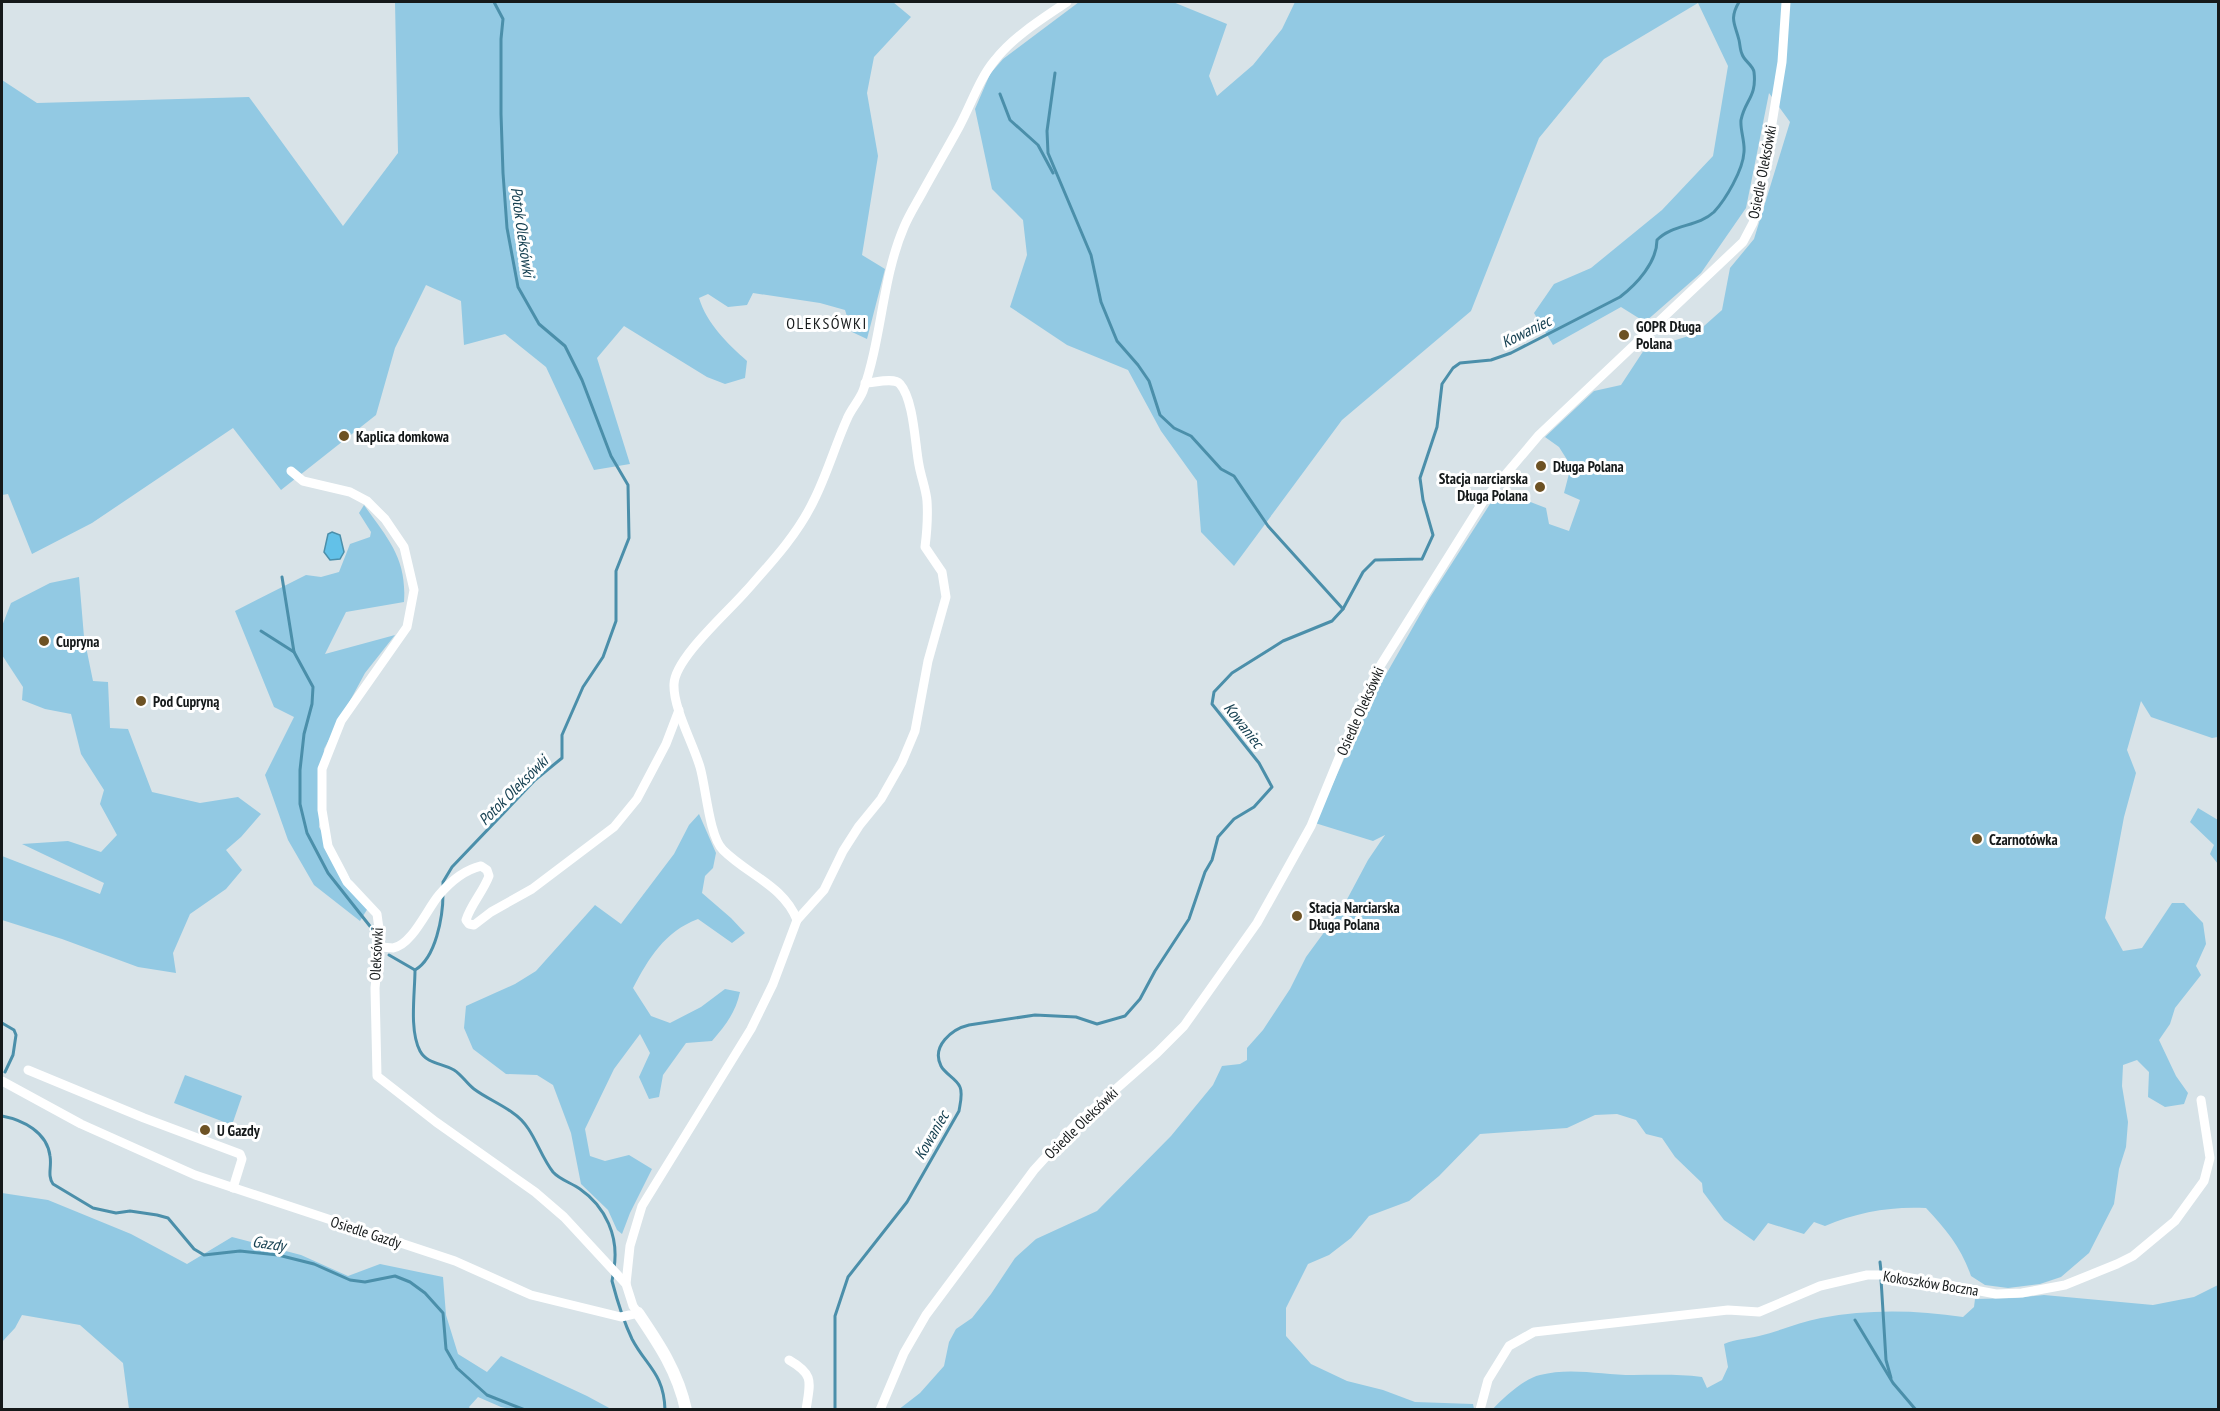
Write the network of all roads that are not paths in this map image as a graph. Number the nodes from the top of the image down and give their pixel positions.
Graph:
1 (1067, 2) edge
2 (1786, 2) edge
3 (865, 383) junction
4 (291, 471) dead end
5 (679, 710) junction
6 (797, 920) junction
7 (379, 947) junction
8 (28, 1070) dead end
9 (2, 1081) edge
10 (2201, 1100) dead end
11 (233, 1188) junction
12 (626, 1284) junction
13 (635, 1314) junction
14 (789, 1360) dead end
15 (686, 1410) edge
16 (806, 1410) edge
17 (880, 1410) edge
18 (1480, 1410) edge

1 - 3 street
2 - 17 street, Osiedle Oleksówki
3 - 5 street
3 - 6 street
4 - 7 street, Oleksówki
5 - 6 street
5 - 7 street
6 - 12 street
7 - 12 street, Oleksówki
8 - 11 street
9 - 11 street, Osiedle Gazdy
10 - 18 street, Kokoszków Boczna
11 - 13 street, Osiedle Gazdy
12 - 13 street, Oleksówki
13 - 15 street
14 - 16 street

